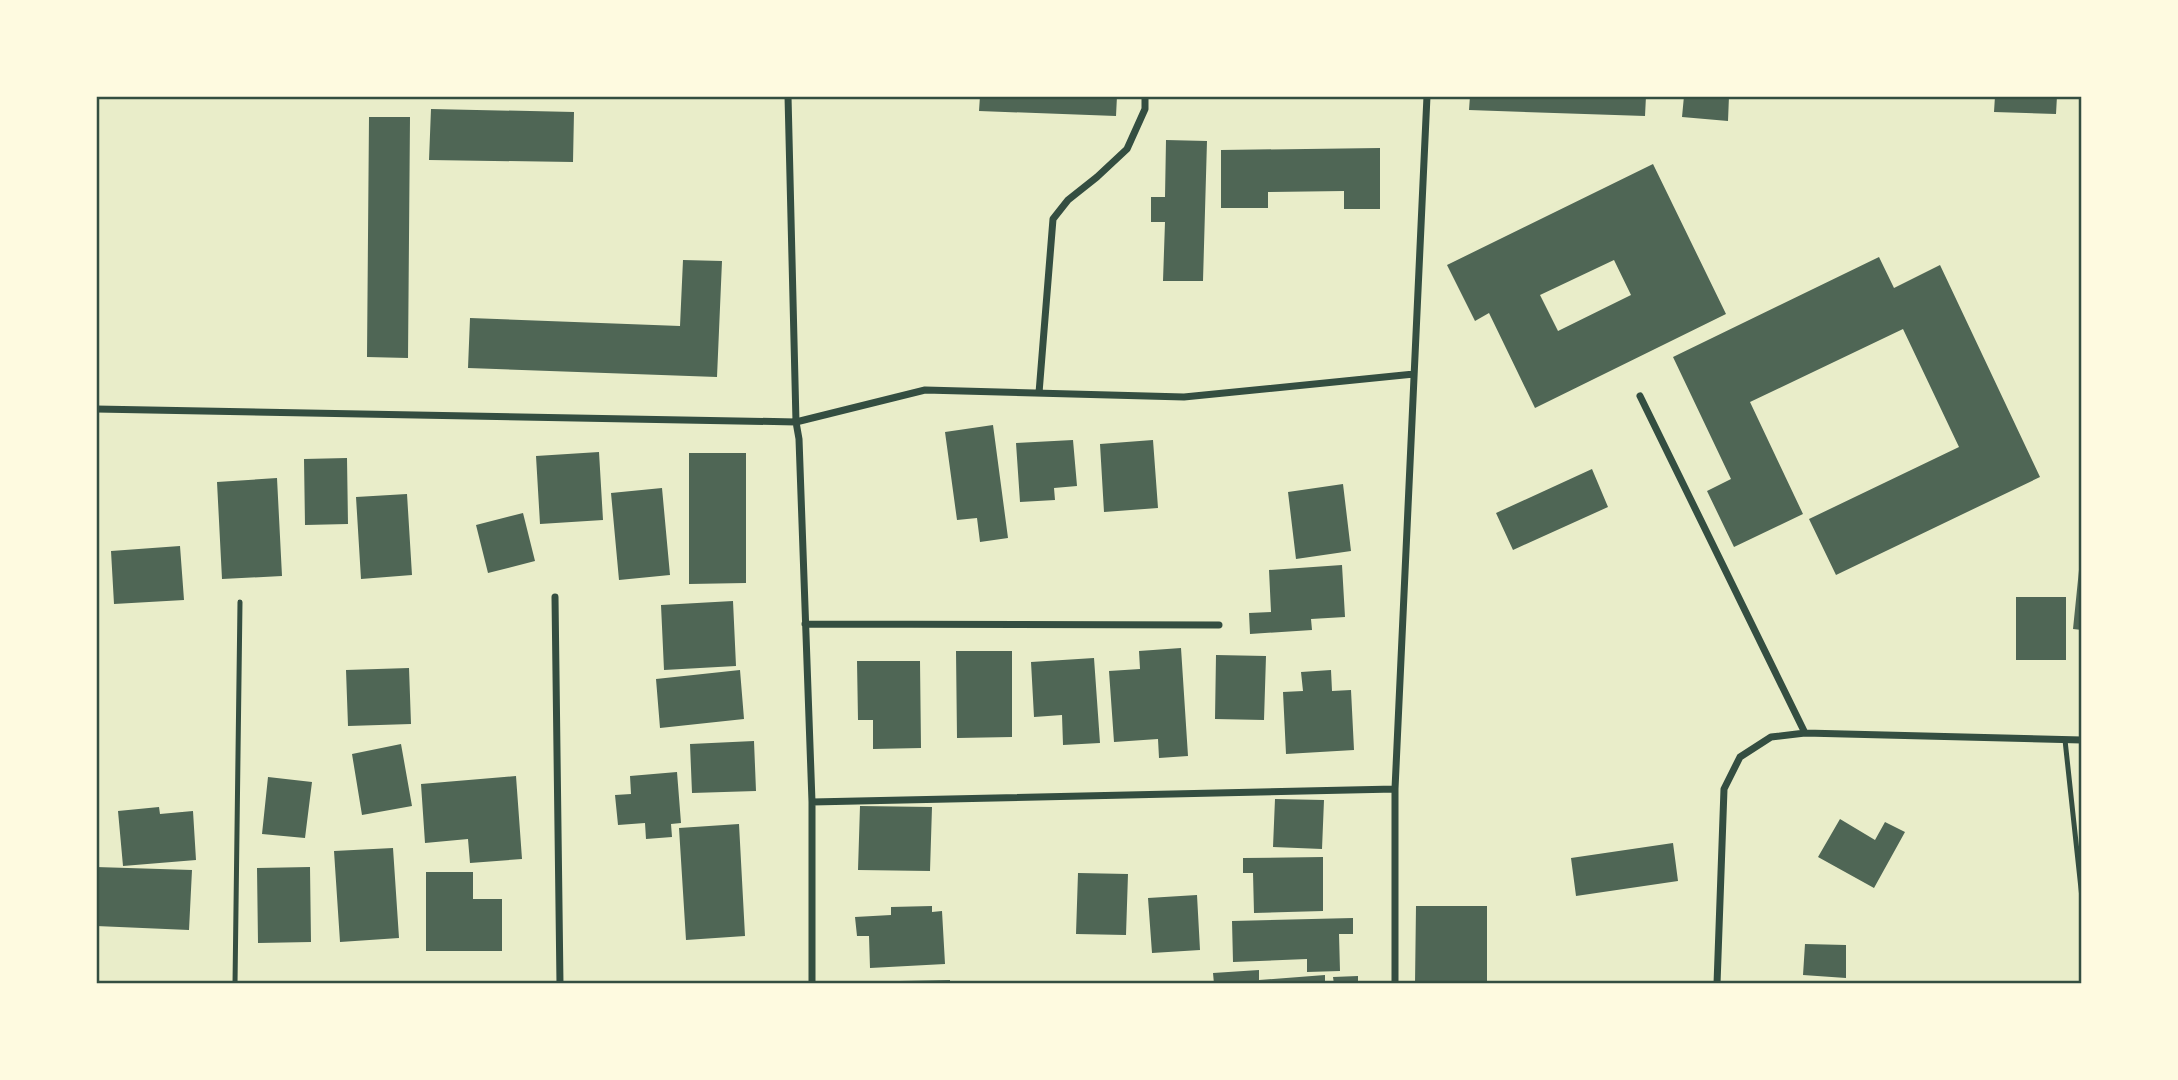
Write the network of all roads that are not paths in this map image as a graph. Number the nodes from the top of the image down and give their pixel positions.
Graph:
1 (788, 96) edge
2 (1146, 96) edge
3 (1427, 96) edge
4 (1414, 374) junction
5 (1039, 393) junction
6 (1640, 396) dead end
7 (96, 409) edge
8 (796, 422) junction
9 (555, 597) dead end
10 (240, 602) dead end
11 (805, 624) junction
12 (1219, 625) dead end
13 (1805, 733) junction
14 (2065, 740) junction
15 (2082, 740) edge
16 (1395, 789) junction
17 (812, 802) junction
18 (2082, 898) edge
19 (235, 984) edge
20 (561, 984) edge
21 (812, 984) edge
22 (1395, 984) edge
23 (1717, 984) edge

1 - 8 street
2 - 5 street
3 - 4 street
4 - 5 street
4 - 16 street
5 - 8 street
6 - 13 street
7 - 8 street
8 - 11 street
9 - 20 street
10 - 19 lane
11 - 12 street
11 - 17 street
13 - 14 street
13 - 23 street
14 - 15 street
14 - 18 lane
16 - 17 street
16 - 22 street
17 - 21 street

